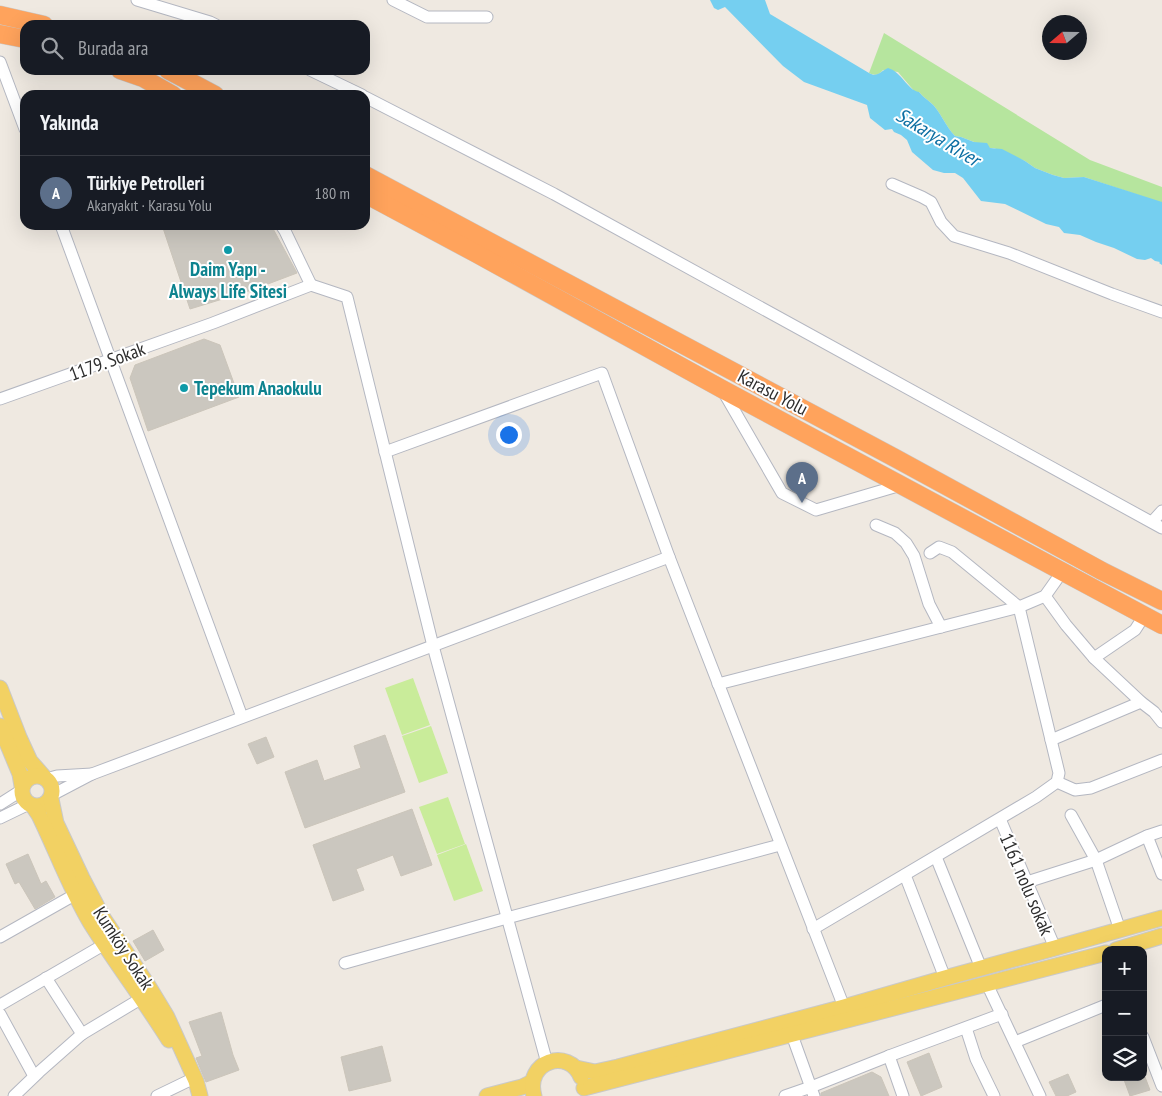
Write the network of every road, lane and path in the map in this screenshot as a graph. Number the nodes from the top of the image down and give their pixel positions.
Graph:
1 (137, 0) edge
2 (393, 0) edge
3 (0, 15) edge
4 (487, 16) dead end
5 (22, 20) edge
6 (203, 20) edge
7 (0, 38) edge
8 (20, 39) edge
9 (0, 62) edge
10 (134, 75) edge
11 (177, 75) edge
12 (320, 75) edge
13 (164, 90) edge
14 (206, 90) edge
15 (351, 90) edge
16 (370, 100) edge
17 (20, 116) edge
18 (370, 178) edge
19 (892, 184) dead end
20 (370, 197) edge
21 (62, 230) edge
22 (284, 230) edge
23 (311, 285) junction
24 (1162, 312) edge
25 (111, 360) junction
26 (722, 389) junction
27 (0, 399) edge
28 (385, 452) junction
29 (901, 485) junction
30 (1162, 511) edge
31 (876, 525) dead end
32 (1157, 525) edge
33 (930, 553) dead end
34 (669, 558) junction
35 (1062, 572) junction
36 (1046, 596) junction
37 (1162, 601) edge
38 (1019, 607) junction
39 (1144, 616) junction
40 (1162, 626) edge
41 (941, 627) junction
42 (433, 646) junction
43 (1094, 658) junction
44 (718, 684) junction
45 (0, 688) edge
46 (1141, 702) junction
47 (242, 718) junction
48 (1162, 722) edge
49 (0, 726) edge
50 (1051, 740) junction
51 (1162, 760) edge
52 (92, 774) junction
53 (45, 778) junction
54 (1056, 782) junction
55 (22, 788) junction
56 (52, 797) junction
57 (0, 804) edge
58 (31, 805) junction
59 (1071, 815) dead end
60 (0, 818) edge
61 (1000, 819) junction
62 (1162, 831) edge
63 (1146, 836) junction
64 (780, 845) junction
65 (936, 857) junction
66 (1096, 860) junction
67 (1162, 874) edge
68 (905, 875) junction
69 (1027, 882) junction
70 (76, 894) junction
71 (506, 918) junction
72 (1162, 918) edge
73 (813, 929) junction
74 (1120, 930) junction
75 (1162, 936) edge
76 (0, 937) edge
77 (105, 944) junction
78 (1129, 946) edge
79 (1055, 948) junction
80 (1102, 954) edge
81 (345, 963) dead end
82 (981, 968) junction
83 (46, 978) junction
84 (945, 978) junction
85 (987, 984) junction
86 (142, 998) junction
87 (0, 1005) edge
88 (844, 1007) junction
89 (1102, 1007) edge
90 (0, 1014) edge
91 (1002, 1014) junction
92 (966, 1028) junction
93 (82, 1034) junction
94 (792, 1035) junction
95 (1015, 1042) junction
96 (1147, 1047) edge
97 (889, 1056) junction
98 (547, 1063) junction
99 (576, 1068) junction
100 (34, 1076) junction
101 (188, 1081) junction
102 (1162, 1086) edge
103 (533, 1089) edge
104 (583, 1092) edge
105 (813, 1092) edge
106 (14, 1096) edge
107 (157, 1096) edge
108 (193, 1096) edge
109 (200, 1096) edge
110 (487, 1096) edge
111 (785, 1096) edge
112 (903, 1096) edge
113 (994, 1096) edge
114 (1040, 1096) edge

1 - 6 street
2 - 4 street
3 - 5 highway
7 - 8 highway
9 - 17 street
10 - 13 highway
11 - 14 highway
12 - 15 street
16 - 32 street
18 - 37 highway
19 - 24 street
20 - 26 highway, Karasu Yolu
21 - 25 street
22 - 23 street
23 - 25 street, 1179. Sokak
23 - 28 street
25 - 27 street, 1179. Sokak
25 - 47 street
26 - 29 highway, Karasu Yolu
26 - 29 street
28 - 34 street
28 - 42 street
29 - 35 highway, Karasu Yolu
30 - 32 street
31 - 41 street
33 - 38 street
34 - 42 street
34 - 44 street
35 - 36 street
35 - 39 highway, Karasu Yolu
36 - 38 street
36 - 43 street
38 - 41 street
38 - 50 street
39 - 40 highway, Karasu Yolu
39 - 43 street
41 - 44 street
42 - 47 street
42 - 71 street
43 - 46 street
44 - 64 street
45 - 53 main road
46 - 48 street
46 - 50 street
47 - 52 street
49 - 55 main road
50 - 54 street
51 - 54 street
52 - 53 street
52 - 56 street
53 - 55 main road
53 - 56 main road
54 - 61 street
55 - 57 street
55 - 58 main road
56 - 58 main road
56 - 109 main road, Kumköy Sokak
58 - 60 street
58 - 70 main road, Kumköy Sokak
59 - 66 street
61 - 65 street
61 - 69 street, 1161 nolu sokak
62 - 63 street
63 - 66 street
63 - 67 street
64 - 71 street
64 - 73 street
65 - 68 street
65 - 82 street
66 - 69 street
66 - 74 street
68 - 73 street
68 - 84 street
69 - 79 street, 1161 nolu sokak
70 - 76 street
70 - 77 main road, Kumköy Sokak
71 - 81 street
71 - 98 street
72 - 74 main road
73 - 88 street
74 - 79 main road
75 - 78 main road
77 - 83 street
77 - 86 main road, Kumköy Sokak
79 - 82 main road
80 - 85 main road
82 - 84 main road
83 - 87 street
83 - 93 street
84 - 88 main road
85 - 91 street
85 - 94 main road
86 - 93 street
86 - 101 main road, Kumköy Sokak
88 - 99 main road
89 - 95 street
90 - 100 street
91 - 92 street
91 - 95 street
92 - 97 street
92 - 113 street
93 - 100 street
94 - 104 main road
94 - 105 street
95 - 114 street
96 - 102 street
97 - 105 street
97 - 112 street
98 - 99 main road
98 - 103 main road
99 - 104 main road
100 - 106 street
101 - 107 street
101 - 108 main road, Kumköy Sokak
103 - 110 main road
105 - 111 street

